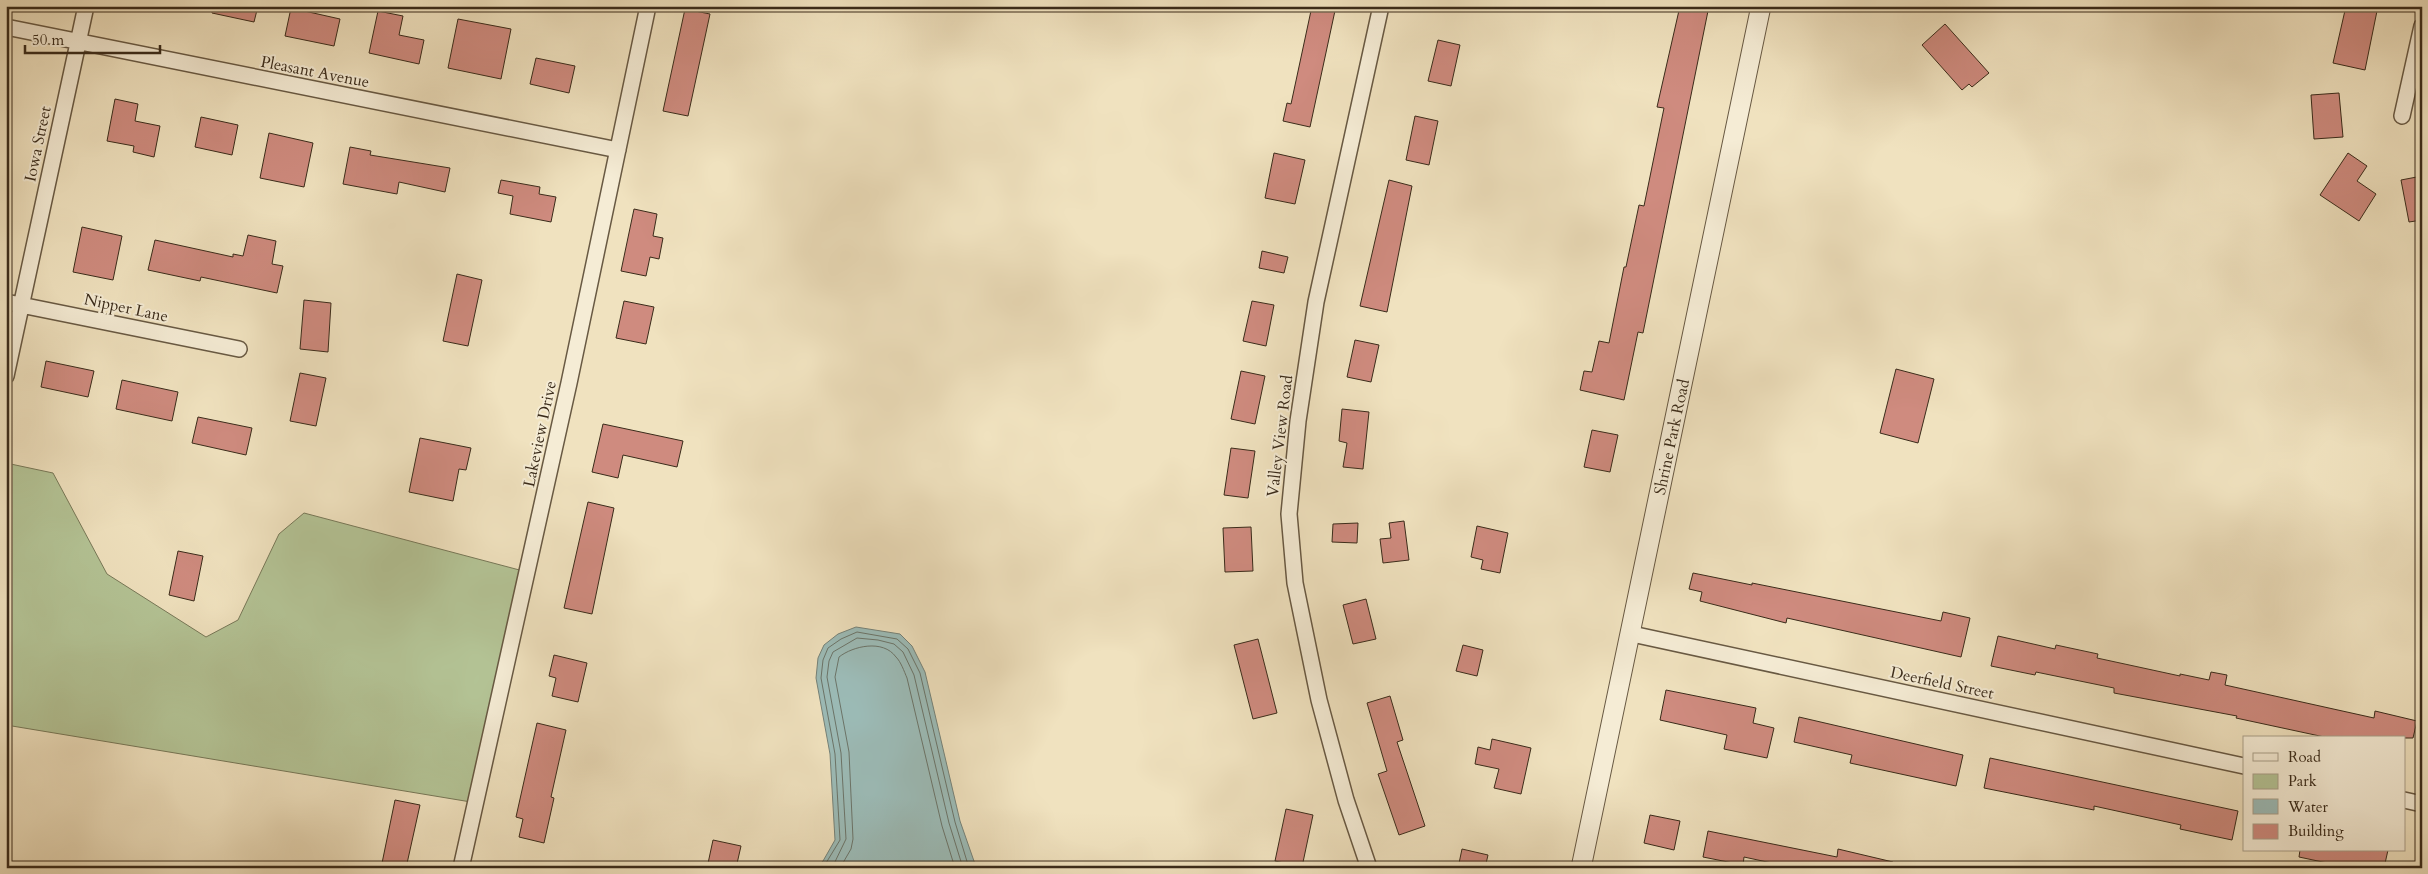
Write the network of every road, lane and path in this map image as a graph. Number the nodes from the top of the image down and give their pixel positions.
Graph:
1 (86, 6) edge
2 (648, 6) edge
3 (1381, 6) edge
4 (1761, 6) edge
5 (2422, 26) edge
6 (6, 27) edge
7 (78, 41) junction
8 (2402, 116) dead end
9 (618, 150) junction
10 (6, 302) edge
11 (21, 305) junction
12 (239, 349) dead end
13 (6, 376) edge
14 (1632, 634) junction
15 (2243, 766) edge
16 (2406, 800) edge
17 (2422, 804) edge
18 (461, 868) edge
19 (1370, 868) edge
20 (1582, 868) edge

1 - 7 street, Iowa Street
2 - 9 street, Lakeview Drive
3 - 19 street, Valley View Road
4 - 14 street, Shrine Park Road
5 - 8 street
6 - 7 street, Pleasant Avenue
7 - 9 street, Pleasant Avenue
7 - 11 street, Iowa Street
9 - 18 street, Lakeview Drive
10 - 11 street, Nipper Lane
11 - 12 street, Nipper Lane
11 - 13 street, Iowa Street
14 - 15 street, Deerfield Street
14 - 20 street, Shrine Park Road
16 - 17 street

